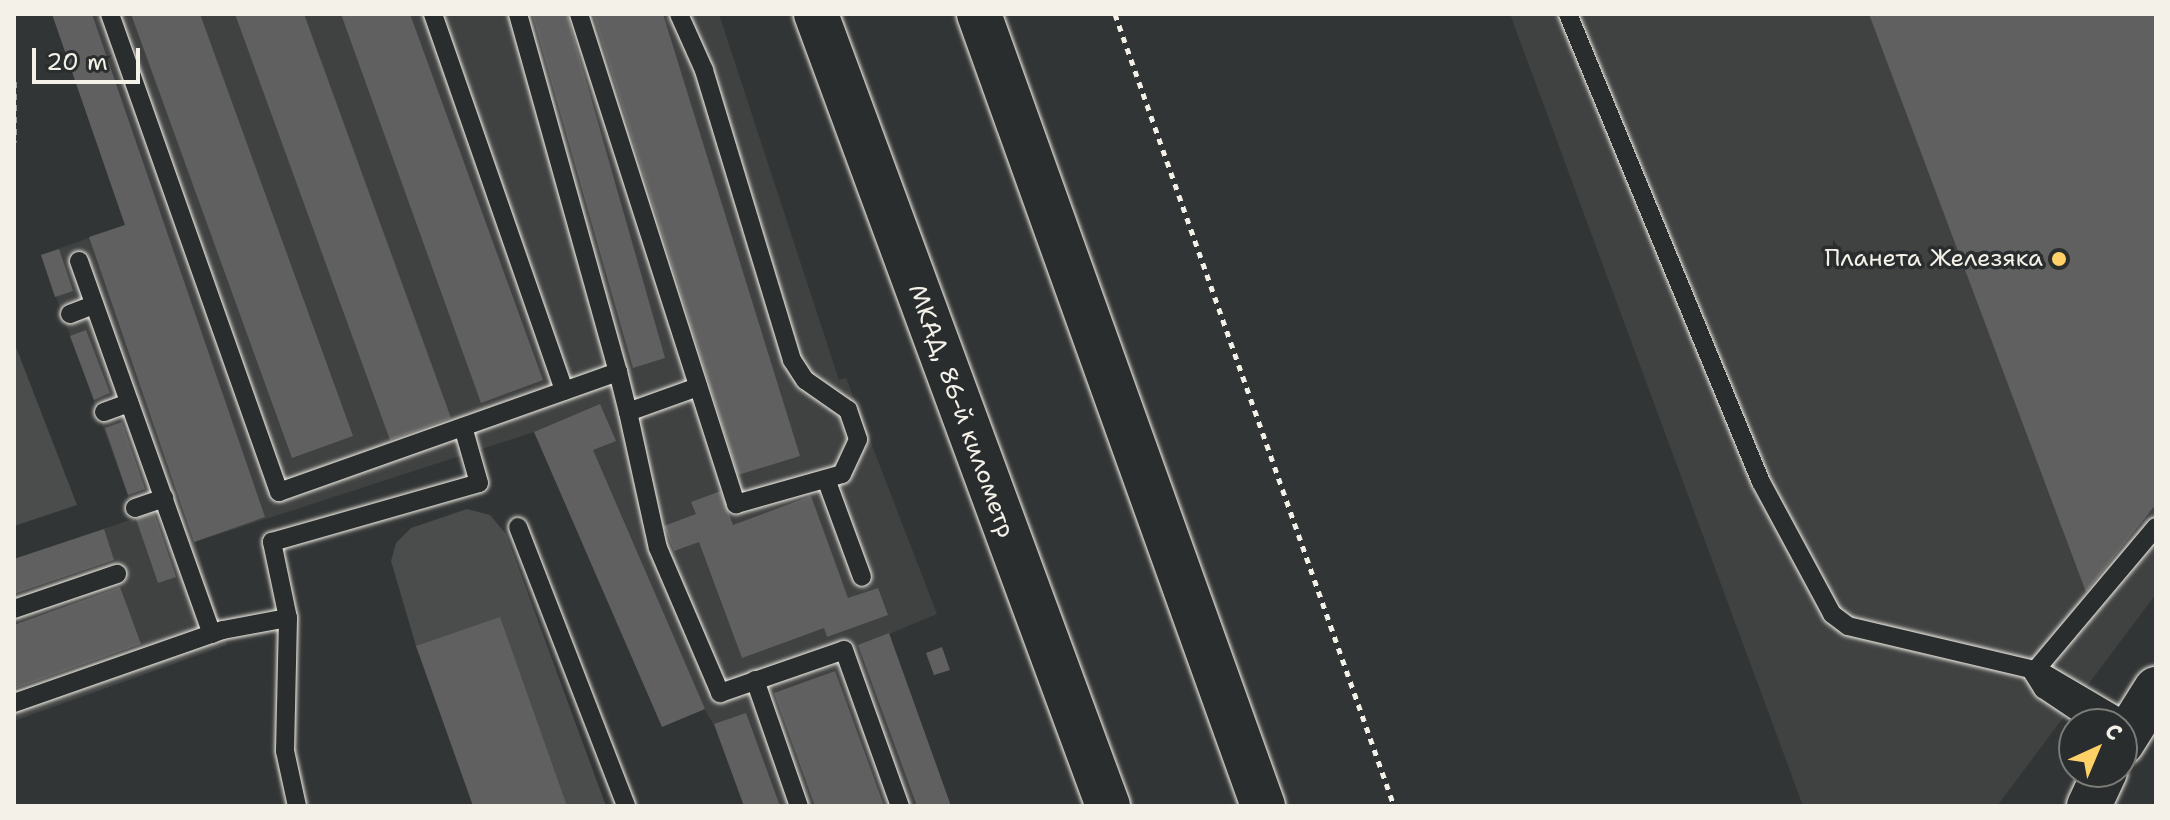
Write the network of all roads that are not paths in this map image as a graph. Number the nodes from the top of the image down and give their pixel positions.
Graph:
1 (110, 14) edge
2 (433, 14) edge
3 (518, 14) edge
4 (579, 14) edge
5 (679, 14) edge
6 (816, 14) edge
7 (1573, 18) edge
8 (984, 20) edge
9 (79, 261) dead end
10 (94, 305) junction
11 (70, 314) dead end
12 (618, 372) junction
13 (698, 387) junction
14 (564, 391) junction
15 (129, 403) junction
16 (104, 412) dead end
17 (628, 412) junction
18 (463, 427) junction
19 (826, 479) junction
20 (164, 498) junction
21 (135, 508) dead end
22 (518, 527) dead end
23 (2156, 527) edge
24 (117, 574) dead end
25 (862, 577) dead end
26 (14, 609) edge
27 (288, 618) junction
28 (212, 634) junction
29 (2033, 673) junction
30 (755, 680) junction
31 (2156, 689) edge
32 (14, 703) edge
33 (2074, 708) edge
34 (2082, 708) edge
35 (2138, 711) edge
36 (297, 806) edge
37 (626, 806) edge
38 (799, 806) edge
39 (900, 806) edge
40 (1108, 806) edge
41 (1263, 806) edge

1 - 18 lane
2 - 14 lane
3 - 12 lane
4 - 13 lane
5 - 19 lane
6 - 40 main road, МКАД, 86-й километр
7 - 29 lane
8 - 41 main road
9 - 10 lane
10 - 11 lane
10 - 15 lane
12 - 14 lane
12 - 17 lane
13 - 17 lane
13 - 19 lane
14 - 18 lane
15 - 16 lane
15 - 20 lane
17 - 30 lane
18 - 27 lane
19 - 25 lane
20 - 21 lane
20 - 28 lane
22 - 37 lane
23 - 29 lane
24 - 26 lane
27 - 28 lane
27 - 36 lane
28 - 32 lane
29 - 33 lane
29 - 34 lane
30 - 38 lane
30 - 39 lane
31 - 35 main road

